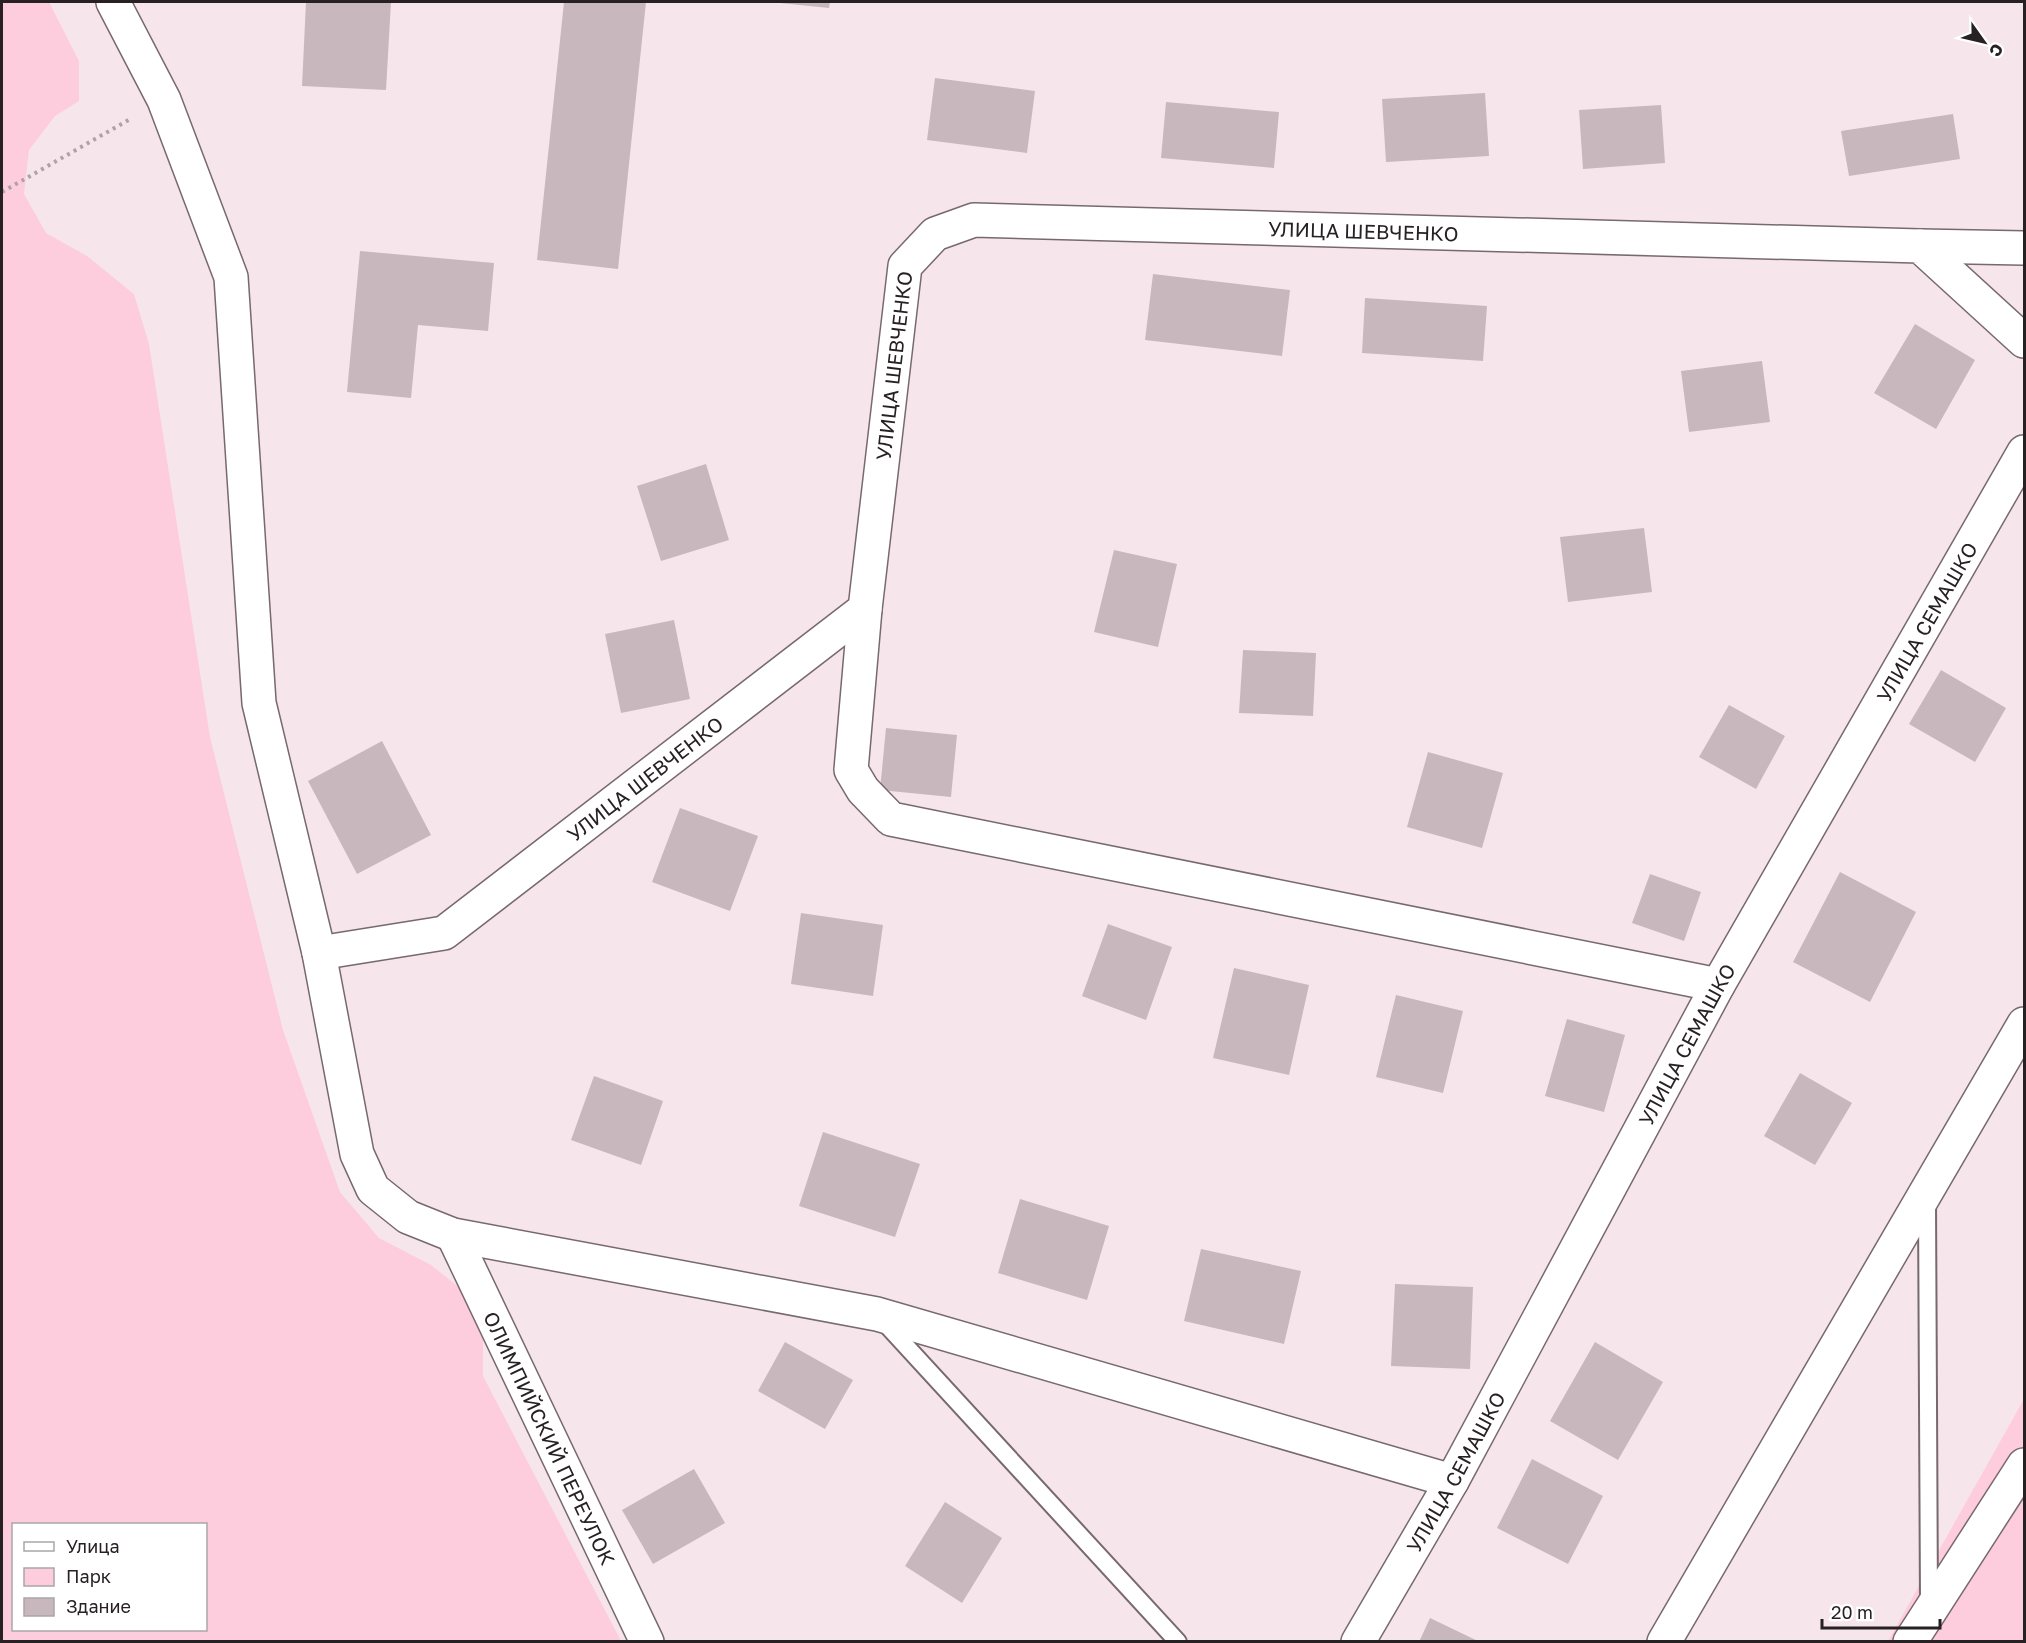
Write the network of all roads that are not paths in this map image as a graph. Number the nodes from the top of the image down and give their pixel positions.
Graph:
1 (113, 2) edge
2 (1920, 246) junction
3 (2025, 248) edge
4 (2025, 341) edge
5 (2025, 452) edge
6 (865, 609) junction
7 (318, 953) junction
8 (1718, 985) junction
9 (2025, 1024) edge
10 (1927, 1191) junction
11 (453, 1235) junction
12 (877, 1314) junction
13 (2025, 1465) edge
14 (1452, 1481) junction
15 (1929, 1612) junction
16 (647, 1641) edge
17 (1178, 1641) edge
18 (1359, 1641) edge
19 (1664, 1641) edge
20 (1910, 1641) edge

1 - 7 street
2 - 3 street, УЛИЦА ШЕВЧЕНКО
2 - 4 street
2 - 6 street, УЛИЦА ШЕВЧЕНКО
5 - 8 street, УЛИЦА СЕМАШКО
6 - 7 street, УЛИЦА ШЕВЧЕНКО
6 - 8 street
7 - 11 street
8 - 14 street, УЛИЦА СЕМАШКО
9 - 10 street
10 - 15 lane
10 - 19 street
11 - 12 street
11 - 16 street, ОЛИМПИЙСКИЙ ПЕРЕУЛОК
12 - 14 street
12 - 17 lane
13 - 15 street
14 - 18 street, УЛИЦА СЕМАШКО
15 - 20 street

